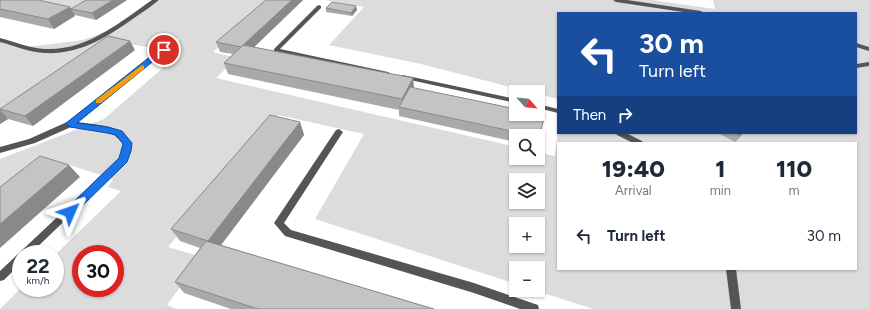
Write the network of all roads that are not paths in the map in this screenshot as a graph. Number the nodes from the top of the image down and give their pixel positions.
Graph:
1 (156, 0) edge
2 (616, 0) edge
3 (319, 7) dead end
4 (694, 12) edge
5 (0, 40) edge
6 (175, 40) dead end
7 (857, 45) edge
8 (869, 49) edge
9 (869, 64) edge
10 (857, 66) edge
11 (509, 100) edge
12 (545, 107) edge
13 (557, 110) edge
14 (70, 124) junction
15 (339, 132) dead end
16 (622, 134) edge
17 (637, 142) edge
18 (0, 150) edge
19 (34, 245) edge
20 (12, 266) edge
21 (731, 270) edge
22 (0, 277) edge
23 (534, 309) edge
24 (736, 309) edge

1 - 5 street
2 - 4 street
3 - 11 street
6 - 14 street
7 - 8 street
9 - 10 street
12 - 13 street
14 - 18 street
14 - 19 street
15 - 23 street
16 - 17 street
20 - 22 street
21 - 24 street

